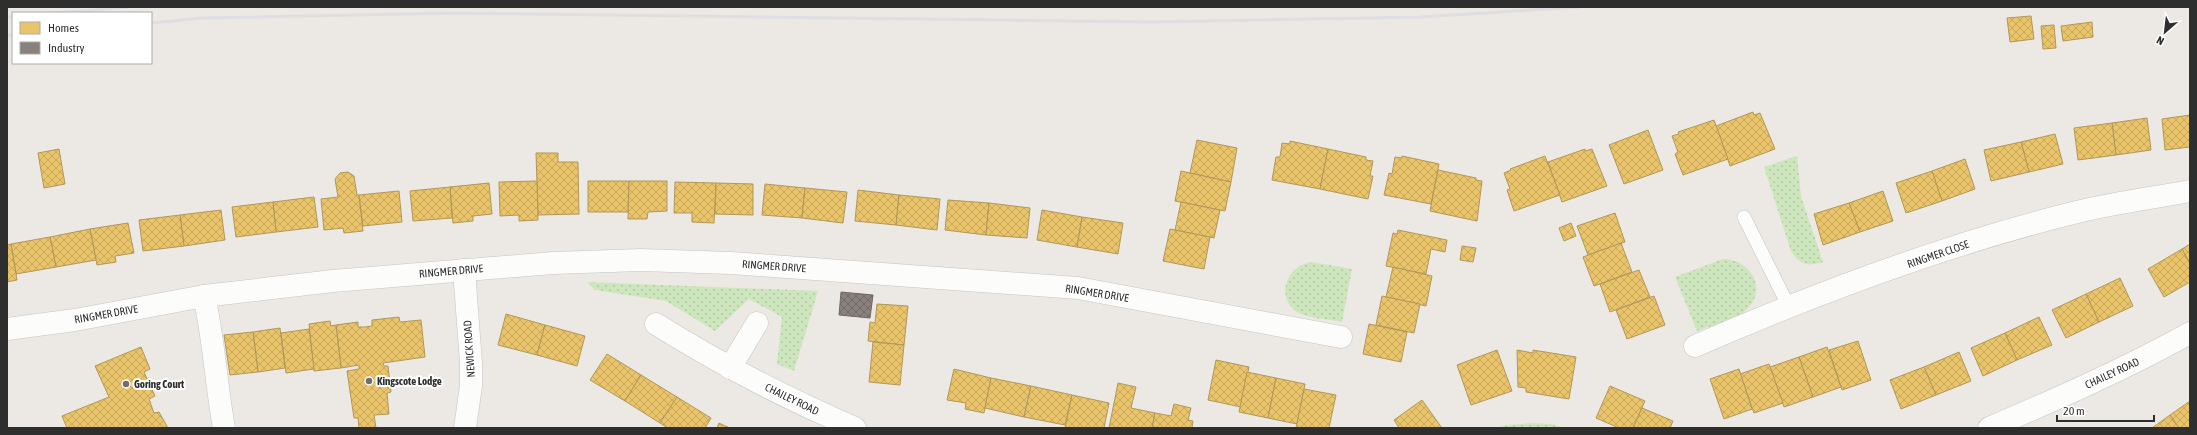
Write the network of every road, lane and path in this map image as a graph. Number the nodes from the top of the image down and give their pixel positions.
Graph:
1 (2190, 191) edge
2 (1744, 216) dead end
3 (464, 270) junction
4 (204, 296) junction
5 (1788, 305) junction
6 (757, 323) dead end
7 (656, 324) dead end
8 (7, 329) edge
9 (2190, 333) edge
10 (1341, 337) dead end
11 (1695, 346) dead end
12 (730, 368) junction
13 (224, 428) edge
14 (465, 428) edge
15 (855, 428) edge
16 (1989, 428) edge

1 - 5 street, RINGMER CLOSE
2 - 5 lane
3 - 4 street, RINGMER DRIVE
3 - 10 street, RINGMER DRIVE
3 - 14 street, NEWICK ROAD
4 - 8 street, RINGMER DRIVE
4 - 13 street
5 - 11 street, RINGMER CLOSE
6 - 12 street
7 - 12 street, CHAILEY ROAD
9 - 16 street, CHAILEY ROAD
12 - 15 street, CHAILEY ROAD

